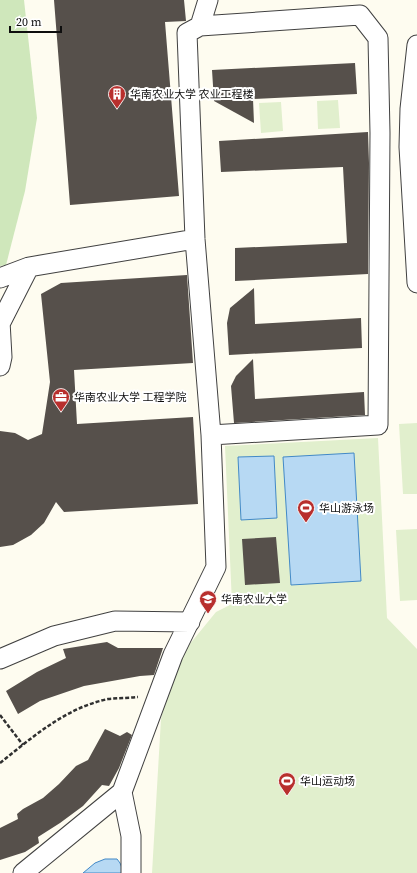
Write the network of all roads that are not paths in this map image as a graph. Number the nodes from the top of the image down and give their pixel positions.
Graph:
1 (208, 0) edge
2 (200, 26) junction
3 (417, 45) edge
4 (195, 239) junction
5 (29, 266) junction
6 (0, 278) edge
7 (417, 283) edge
8 (0, 322) edge
9 (0, 366) edge
10 (211, 435) junction
11 (190, 622) junction
12 (0, 659) edge
13 (122, 792) junction
14 (23, 873) edge
15 (131, 873) edge

1 - 2 street
2 - 4 street
2 - 10 street
3 - 7 street
4 - 5 street
4 - 10 street
5 - 6 street
5 - 8 street
8 - 9 street
10 - 11 street
11 - 12 street
11 - 13 street
13 - 14 street
13 - 15 street

